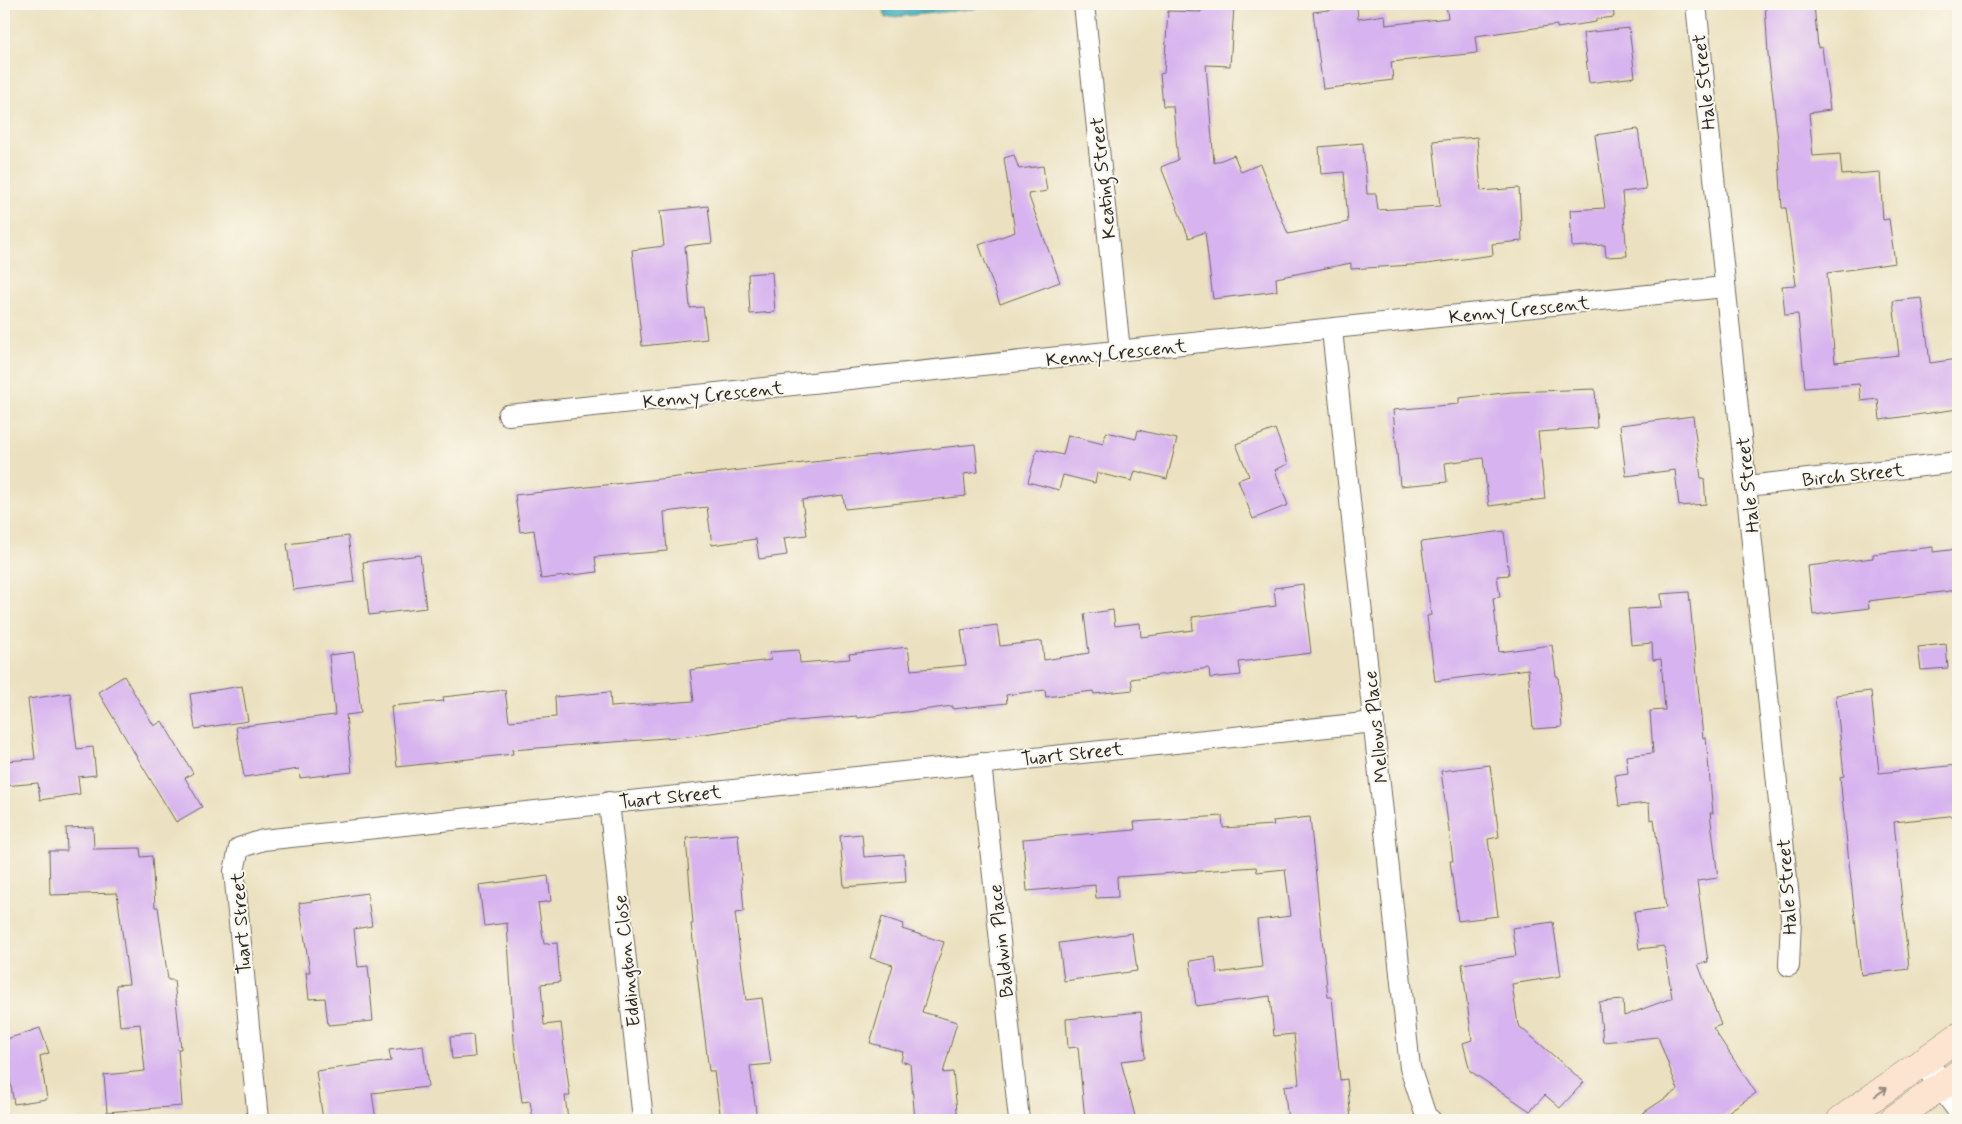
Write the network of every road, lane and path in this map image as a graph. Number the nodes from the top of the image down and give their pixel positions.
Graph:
1 (1084, 4) edge
2 (1696, 4) edge
3 (1724, 287) junction
4 (1332, 330) junction
5 (1120, 352) junction
6 (508, 415) dead end
7 (1958, 462) edge
8 (1747, 486) junction
9 (1374, 722) junction
10 (981, 763) junction
11 (610, 802) junction
12 (1789, 966) dead end
13 (1958, 1037) edge
14 (1924, 1061) junction
15 (1950, 1079) edge
16 (1958, 1107) edge
17 (258, 1120) edge
18 (643, 1120) edge
19 (1019, 1120) edge
20 (1431, 1120) edge
21 (1841, 1120) edge
22 (1893, 1120) edge

1 - 5 street, Keating Street
2 - 3 street, Hale Street
3 - 4 street, Kenny Crescent
3 - 8 street, Hale Street
4 - 5 street, Kenny Crescent
4 - 9 street, Mellows Place
5 - 6 street, Kenny Crescent
7 - 8 street, Birch Street
8 - 12 street, Hale Street
9 - 10 street, Tuart Street
9 - 20 street, Mellows Place
10 - 11 street, Tuart Street
10 - 19 street, Baldwin Place
11 - 17 street, Tuart Street
11 - 18 street, Eddington Close
13 - 14 main road
14 - 15 street
21 -> 14 main road
15 - 16 street
15 - 22 main road

